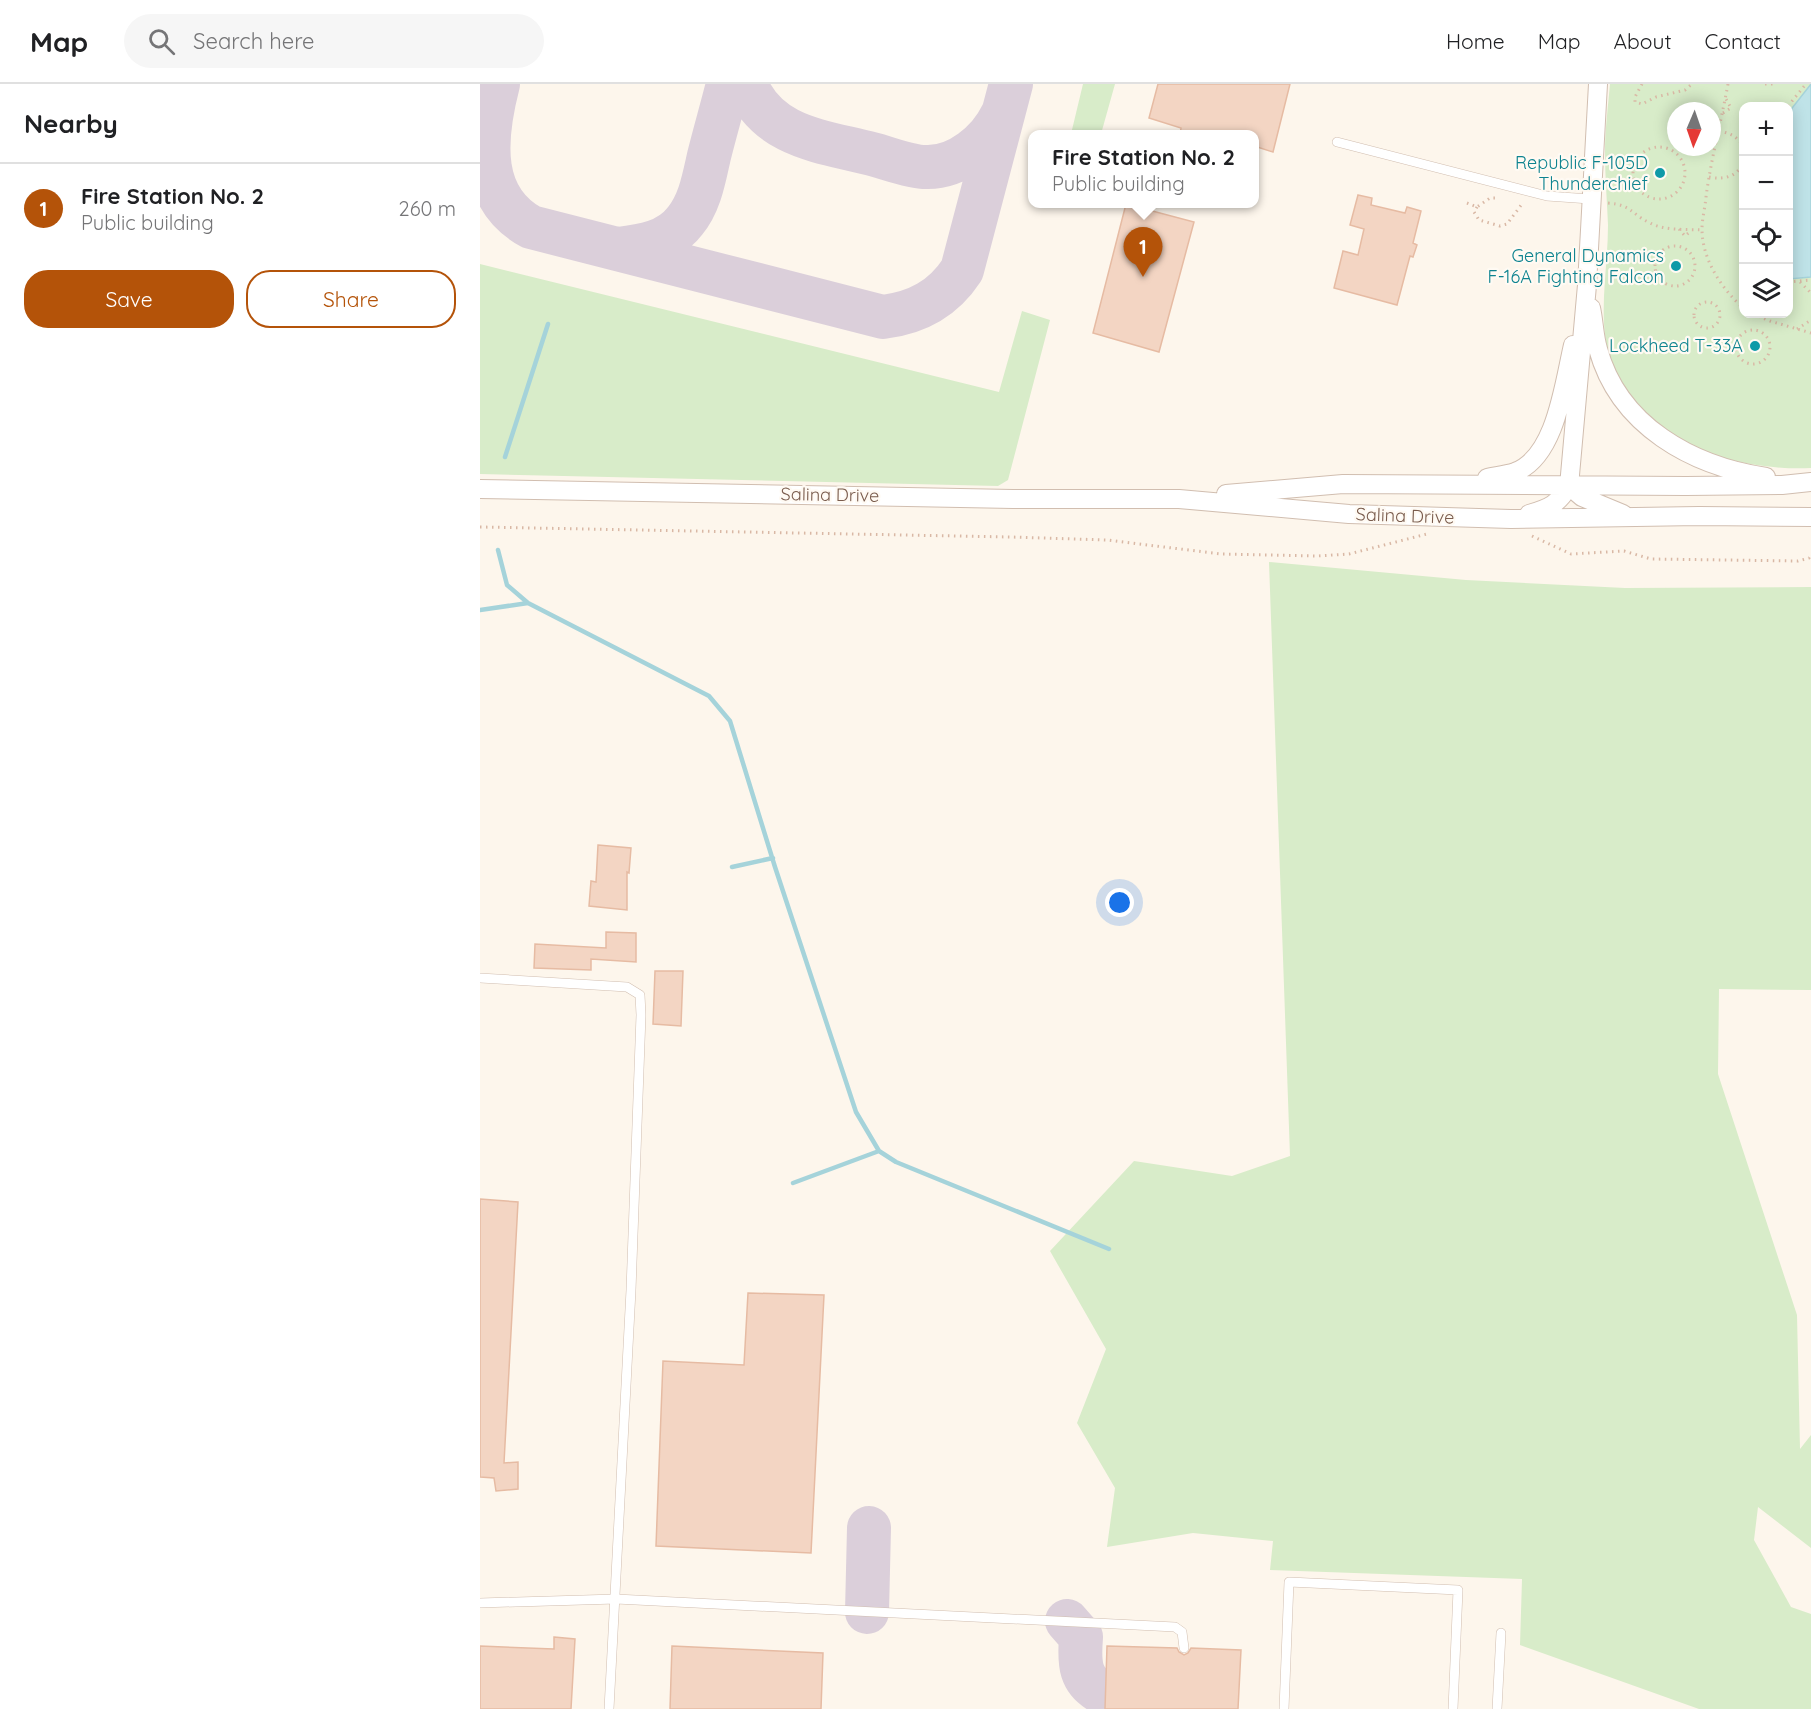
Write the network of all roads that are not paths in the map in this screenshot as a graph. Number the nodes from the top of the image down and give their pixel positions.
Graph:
1 (1598, 84) edge
2 (1337, 142) dead end
3 (1590, 199) junction
4 (1587, 285) junction
5 (1809, 483) edge
6 (1455, 485) junction
7 (1569, 486) junction
8 (480, 489) edge
9 (1179, 499) junction
10 (1631, 517) junction
11 (1811, 518) edge
12 (1512, 519) junction
13 (480, 978) edge
14 (616, 1599) junction
15 (480, 1603) edge
16 (1501, 1633) dead end
17 (1184, 1648) dead end
18 (609, 1709) edge
19 (1284, 1709) edge
20 (1453, 1709) edge
21 (1497, 1709) edge

1 - 3 street
2 - 3 lane
3 - 4 street
4 - 5 street
4 - 6 street, Salina Drive
4 - 7 street
5 - 7 street, Salina Drive
6 - 7 street, Salina Drive
6 - 9 street, Salina Drive
7 - 10 street, Salina Drive
7 - 12 street
8 - 9 street, Salina Drive
9 - 12 street, Salina Drive
10 - 11 street, Salina Drive
10 - 12 street, Salina Drive
13 - 14 lane
14 - 15 lane
14 - 17 lane
14 - 18 lane
16 - 21 lane
19 - 20 lane

